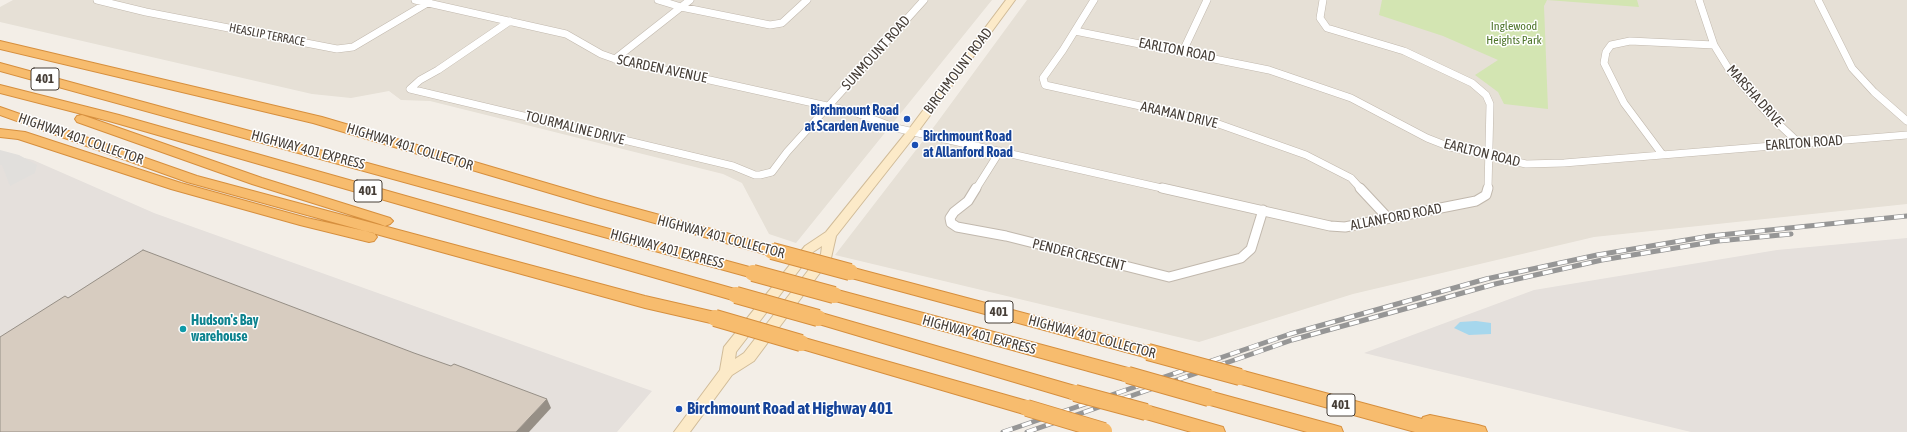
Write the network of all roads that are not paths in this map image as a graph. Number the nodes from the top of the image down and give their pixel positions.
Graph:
1 (97, 0) edge
2 (415, 0) edge
3 (658, 0) edge
4 (690, 0) edge
5 (807, 0) edge
6 (924, 0) edge
7 (1011, 0) edge
8 (1094, 0) edge
9 (1206, 0) edge
10 (1323, 0) edge
11 (1699, 0) edge
12 (1818, 0) edge
13 (430, 1) edge
14 (681, 7) junction
15 (510, 21) junction
16 (1075, 31) junction
17 (0, 38) edge
18 (0, 45) edge
19 (1714, 46) junction
20 (1183, 51) junction
21 (615, 59) junction
22 (79, 64) junction
23 (0, 67) edge
24 (0, 90) edge
25 (829, 106) junction
26 (0, 111) edge
27 (1907, 121) edge
28 (913, 132) junction
29 (0, 133) edge
30 (1907, 135) edge
31 (1800, 144) junction
32 (1000, 151) junction
33 (1662, 154) junction
34 (1489, 156) junction
35 (1263, 210) junction
36 (1388, 218) junction
37 (830, 235) junction
38 (645, 302) junction
39 (727, 371) junction
40 (1395, 420) junction
41 (1106, 431) edge
42 (682, 432) edge
43 (1216, 432) edge
44 (1334, 432) edge
45 (1442, 432) edge
46 (1478, 432) edge

1 - 13 street, HEASLIP TERRACE
2 - 13 street, SCARDEN AVENUE
3 - 14 street
4 - 14 street
5 - 14 street
6 - 25 street, SUNMOUNT ROAD
7 - 28 main road, BIRCHMOUNT ROAD
8 - 16 street, ARAMAN DRIVE
9 - 20 street
10 - 34 street, ALLANFORD ROAD
11 - 19 street, MARSHA DRIVE
12 - 27 street
13 - 15 street, SCARDEN AVENUE
14 - 21 street
15 - 21 street, SCARDEN AVENUE
15 - 25 street, TOURMALINE DRIVE
16 - 20 street, EARLTON ROAD
16 - 36 street, ARAMAN DRIVE
17 - 22 highway
18 - 22 highway, HIGHWAY 401 COLLECTOR / 401
19 - 31 street, MARSHA DRIVE
19 - 33 street
20 - 34 street, EARLTON ROAD
21 - 25 street, SCARDEN AVENUE
22 - 40 highway, HIGHWAY 401 COLLECTOR / 401, bridge
23 - 44 highway, HIGHWAY 401 EXPRESS / 401, bridge
24 - 38 highway
24 - 43 highway, HIGHWAY 401 EXPRESS / 401, bridge
25 - 28 street, SCARDEN AVENUE
26 - 38 highway, HIGHWAY 401 COLLECTOR / 401
28 - 32 street, ALLANFORD ROAD
28 - 37 main road, BIRCHMOUNT ROAD
29 - 38 highway
30 - 31 street, EARLTON ROAD
31 - 33 street, EARLTON ROAD
32 - 35 street, ALLANFORD ROAD
32 - 35 street, PENDER CRESCENT
33 - 34 street, EARLTON ROAD
34 - 36 street, ALLANFORD ROAD
35 - 36 street, ALLANFORD ROAD
37 - 39 main road, BIRCHMOUNT ROAD
37 - 39 main road, BIRCHMOUNT ROAD
38 - 41 highway, HIGHWAY 401 COLLECTOR / 401, bridge
39 - 42 main road, BIRCHMOUNT ROAD
40 - 45 highway, HIGHWAY 401 COLLECTOR / 401
40 - 46 highway

